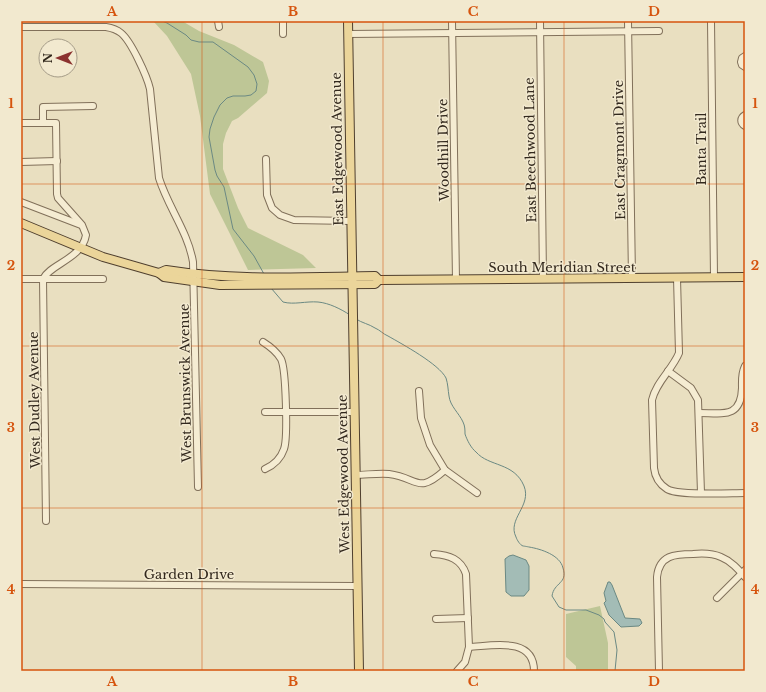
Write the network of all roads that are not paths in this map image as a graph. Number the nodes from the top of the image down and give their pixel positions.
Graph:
1 (283, 21) edge
2 (348, 21) edge
3 (452, 21) edge
4 (540, 21) edge
5 (628, 21) edge
6 (711, 21) edge
7 (21, 27) edge
8 (628, 31) junction
9 (659, 31) dead end
10 (540, 32) junction
11 (453, 33) junction
12 (283, 34) dead end
13 (348, 34) junction
14 (745, 56) edge
15 (745, 67) edge
16 (93, 106) dead end
17 (745, 115) edge
18 (21, 123) edge
19 (43, 123) junction
20 (745, 126) edge
21 (266, 159) dead end
22 (21, 162) edge
23 (57, 162) junction
24 (21, 202) edge
25 (350, 221) junction
26 (21, 222) edge
27 (82, 225) junction
28 (80, 247) junction
29 (714, 277) junction
30 (745, 277) edge
31 (194, 278) junction
32 (632, 278) junction
33 (677, 278) junction
34 (21, 279) edge
35 (43, 279) junction
36 (103, 279) dead end
37 (543, 279) junction
38 (351, 280) junction
39 (456, 280) junction
40 (282, 281) junction
41 (264, 342) dead end
42 (745, 366) edge
43 (668, 371) junction
44 (419, 391) dead end
45 (265, 412) dead end
46 (286, 412) junction
47 (354, 412) junction
48 (699, 413) junction
49 (265, 469) dead end
50 (445, 470) junction
51 (355, 475) junction
52 (198, 487) dead end
53 (477, 493) dead end
54 (701, 493) junction
55 (745, 493) edge
56 (46, 521) dead end
57 (434, 554) dead end
58 (744, 573) edge
59 (21, 584) edge
60 (357, 586) junction
61 (717, 598) dead end
62 (468, 618) junction
63 (436, 619) dead end
64 (469, 646) junction
65 (359, 671) edge
66 (457, 671) edge
67 (534, 671) edge
68 (659, 671) edge

1 - 12 street
2 - 13 main road, East Edgewood Avenue
3 - 11 street, Woodhill Drive
4 - 10 street, East Beechwood Lane
5 - 8 street, East Cragmont Drive
6 - 29 street, Banta Trail
7 - 31 street, West Brunswick Avenue
8 - 9 street
8 - 10 street
8 - 32 street, East Cragmont Drive
10 - 11 street
10 - 37 street, East Beechwood Lane
11 - 13 street
11 - 39 street, Woodhill Drive
13 - 25 main road, East Edgewood Avenue
14 - 15 street
16 - 19 street
17 - 20 street
18 - 19 street
19 - 23 street
21 - 25 street
22 - 23 street
23 - 27 street
24 - 27 street
25 - 38 main road, East Edgewood Avenue
26 - 28 main road, South Meridian Street
27 - 28 street
28 - 31 main road, South Meridian Street
28 - 35 street
29 - 30 main road, South Meridian Street
29 - 33 main road, South Meridian Street
31 - 40 main road, South Meridian Street
31 - 40 main road, South Meridian Street
31 - 52 street, West Brunswick Avenue
32 - 33 main road, South Meridian Street
32 - 37 main road, South Meridian Street
33 - 43 street
34 - 35 street
35 - 36 street
35 - 56 street, West Dudley Avenue
37 - 39 main road, South Meridian Street
38 - 39 main road, South Meridian Street
38 - 40 main road, South Meridian Street
38 - 47 main road, West Edgewood Avenue
41 - 46 street
42 - 48 street
43 - 48 street
43 - 54 street
44 - 50 street
45 - 46 street
46 - 47 street
46 - 49 street
47 - 51 main road, West Edgewood Avenue
48 - 54 street
50 - 51 street
50 - 53 street
51 - 60 main road, West Edgewood Avenue
54 - 55 street
57 - 62 street
58 - 61 street
58 - 68 street
59 - 60 street, Garden Drive
60 - 65 main road, West Edgewood Avenue
62 - 63 street
62 - 64 street
64 - 66 street
64 - 67 street

